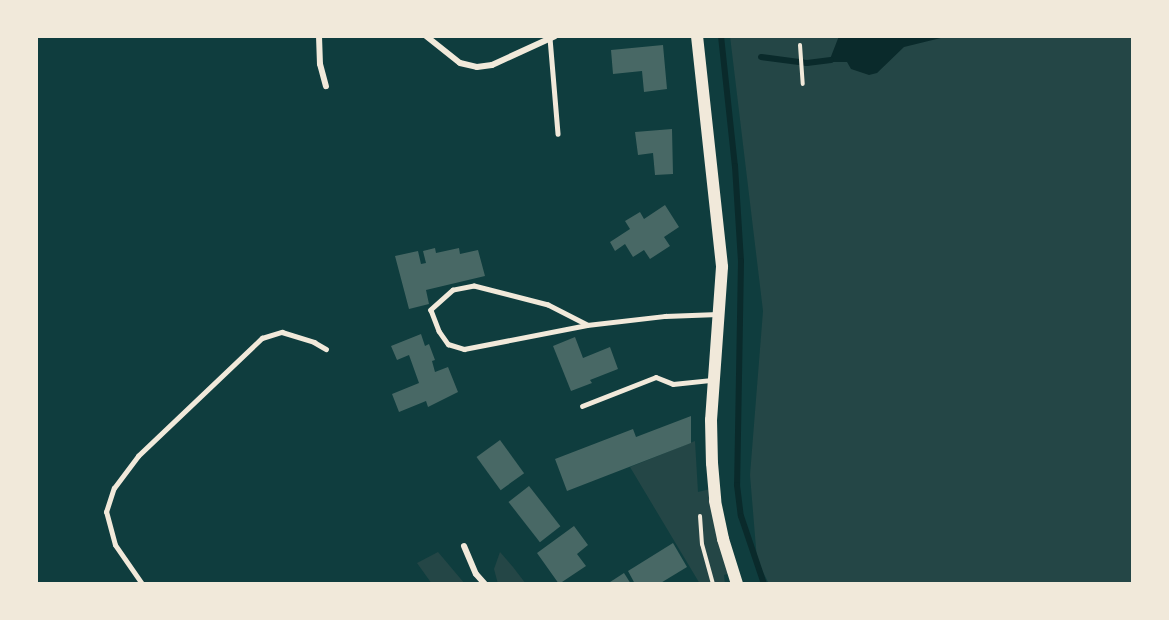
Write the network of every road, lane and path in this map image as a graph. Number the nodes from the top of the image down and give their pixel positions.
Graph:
1 (319, 36) edge
2 (426, 36) edge
3 (698, 36) edge
4 (552, 37) edge
5 (800, 45) dead end
6 (802, 84) dead end
7 (327, 86) dead end
8 (558, 134) dead end
9 (720, 314) junction
10 (587, 325) junction
11 (326, 349) dead end
12 (714, 380) junction
13 (582, 406) dead end
14 (464, 546) dead end
15 (142, 584) edge
16 (485, 584) edge
17 (737, 584) edge

1 - 7 street
2 - 4 street
3 - 9 main road
4 - 8 lane
5 - 6 path
9 - 10 lane
9 - 12 main road
10 - 10 lane
11 - 15 lane
12 - 13 lane
12 - 17 main road
14 - 16 street

